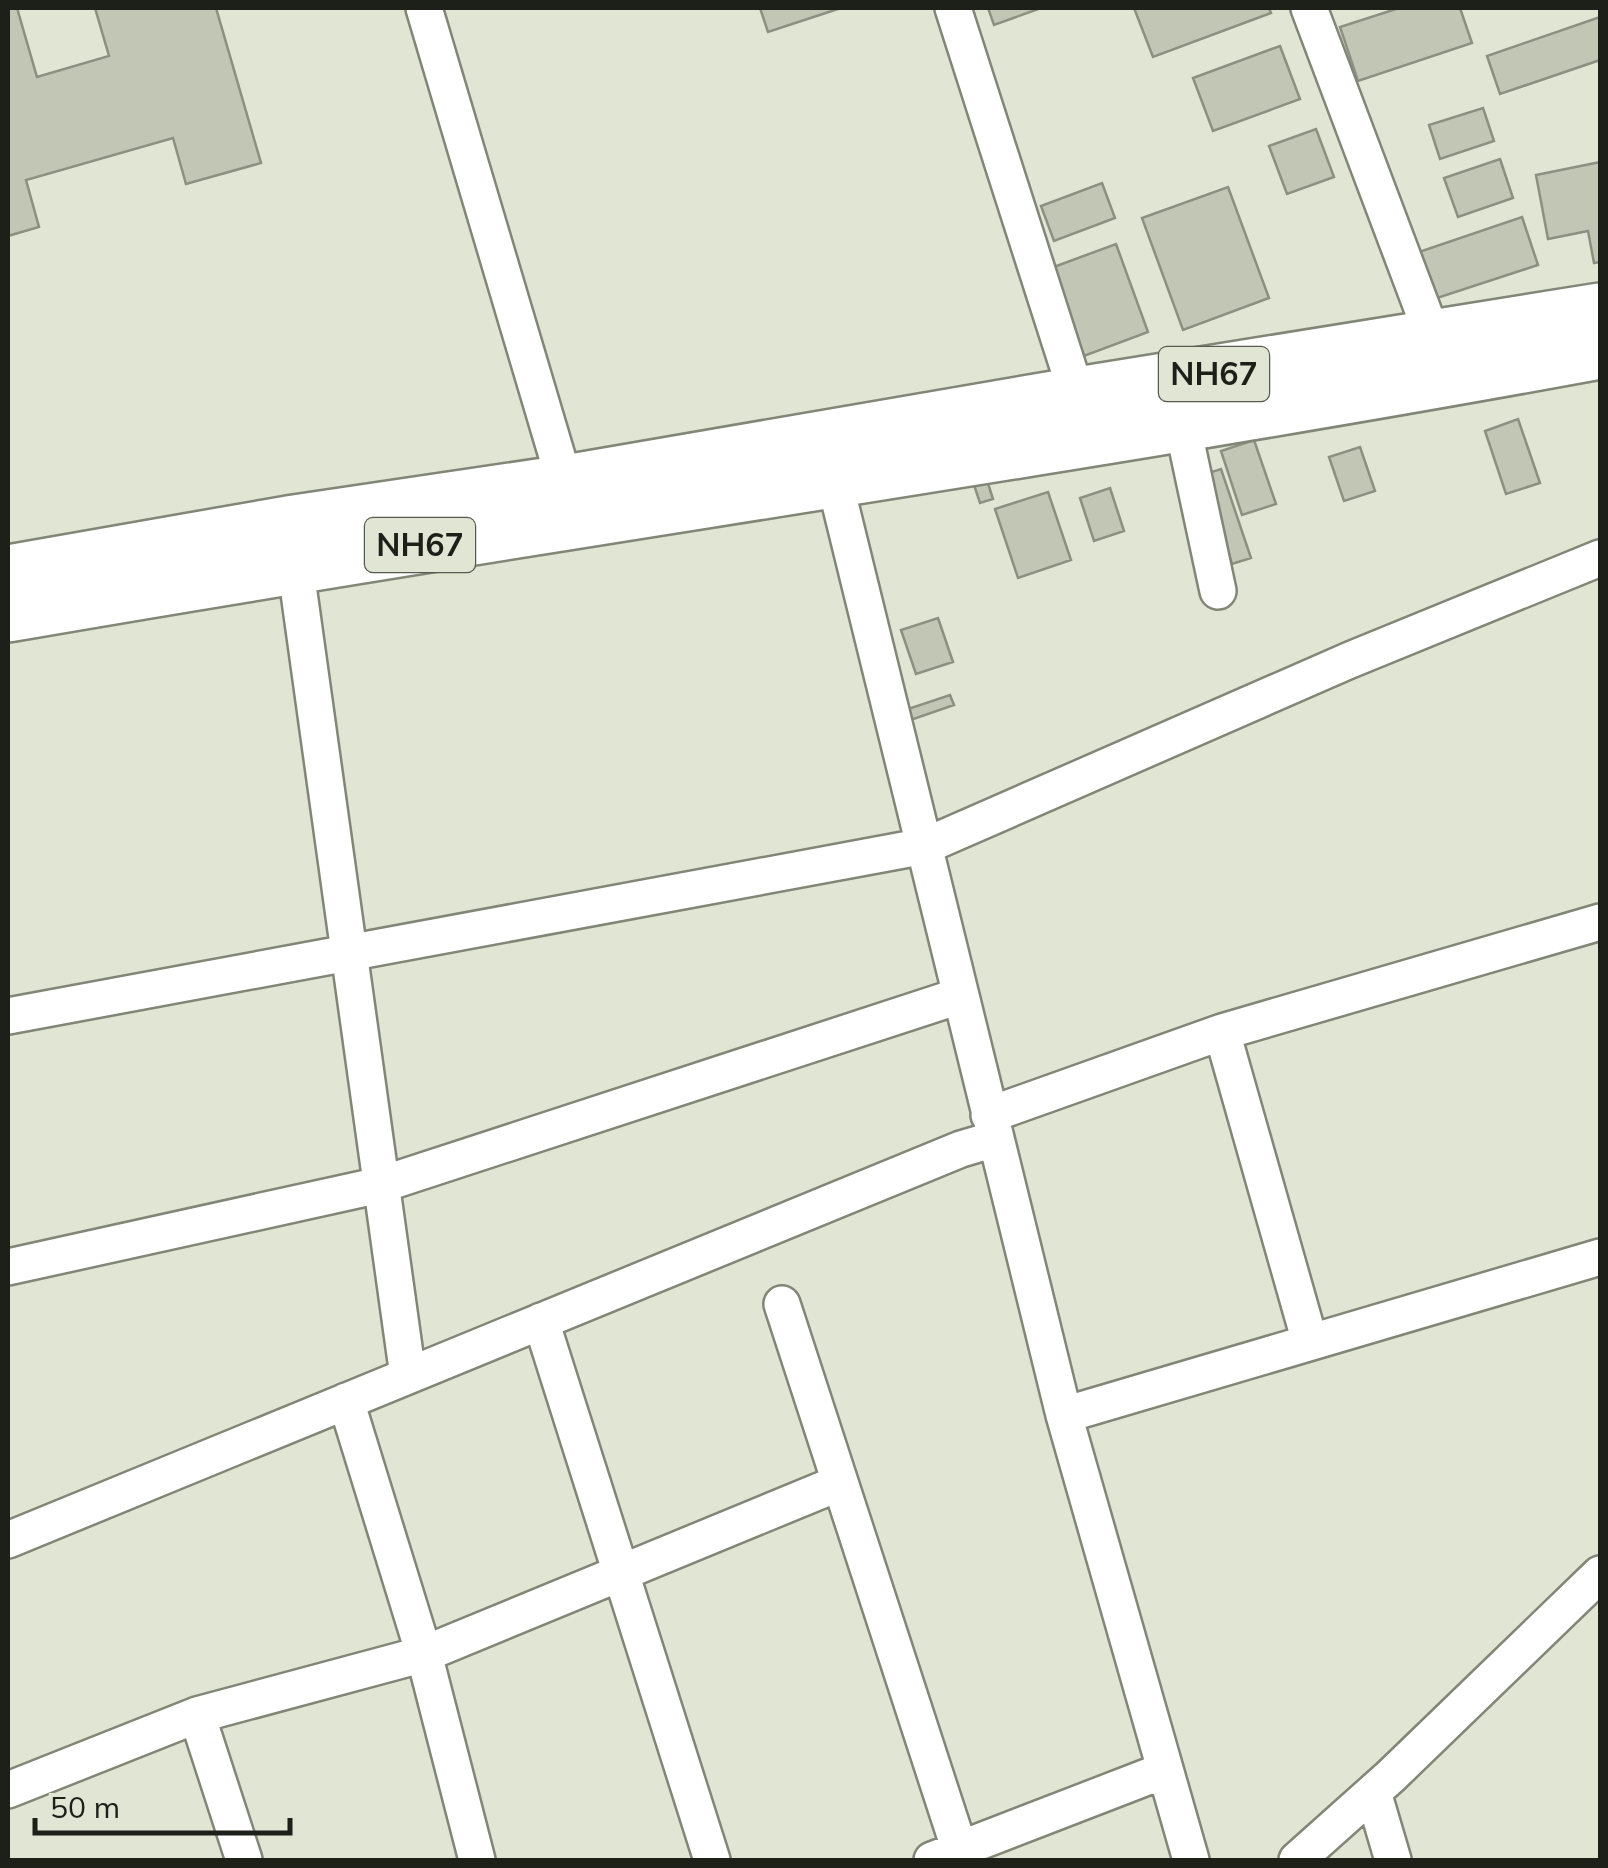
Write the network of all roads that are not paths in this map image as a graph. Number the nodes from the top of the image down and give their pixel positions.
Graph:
1 (424, 8) edge
2 (952, 8) edge
3 (1309, 8) edge
4 (1600, 310) edge
5 (1433, 337) junction
6 (1600, 351) edge
7 (1077, 395) junction
8 (1182, 423) junction
9 (830, 458) junction
10 (565, 482) junction
11 (1600, 558) edge
12 (295, 564) junction
13 (8, 573) edge
14 (1218, 590) dead end
15 (8, 614) edge
16 (925, 846) junction
17 (1600, 922) edge
18 (348, 952) junction
19 (959, 996) junction
20 (8, 1016) edge
21 (1222, 1032) junction
22 (992, 1128) junction
23 (380, 1185) junction
24 (1600, 1257) edge
25 (8, 1267) edge
26 (782, 1304) dead end
27 (541, 1321) junction
28 (1310, 1342) junction
29 (408, 1376) junction
30 (346, 1401) junction
31 (1064, 1414) junction
32 (839, 1483) junction
33 (8, 1540) edge
34 (620, 1572) junction
35 (1600, 1574) edge
36 (424, 1654) junction
37 (197, 1715) junction
38 (1165, 1770) junction
39 (8, 1790) edge
40 (1372, 1792) junction
41 (951, 1857) edge
42 (244, 1860) edge
43 (477, 1860) edge
44 (712, 1860) edge
45 (1191, 1860) edge
46 (1297, 1860) edge
47 (1393, 1860) edge

1 - 10 street
2 - 7 street
3 - 5 street
4 - 5 highway, NH67
5 - 7 highway, NH67
6 - 8 highway, NH67
7 - 9 highway, NH67
8 - 9 highway, NH67
8 - 14 street
9 - 10 highway, NH67
9 - 12 highway, NH67
9 - 16 street
10 - 13 highway, NH67
11 - 16 street
12 - 15 highway, NH67
12 - 18 street
16 - 18 street
16 - 19 street
17 - 21 street
18 - 20 street
18 - 23 street
19 - 22 street
19 - 23 street
21 - 22 street
21 - 28 street
22 - 27 street
22 - 31 street
23 - 25 street
23 - 29 street
24 - 28 street
26 - 32 street
27 - 29 street
27 - 34 street
28 - 31 street
29 - 30 street
30 - 33 street
30 - 36 street
31 - 38 street
32 - 34 street
32 - 41 street
34 - 36 street
34 - 44 street
35 - 40 street
36 - 37 street
36 - 43 street
37 - 39 street
37 - 42 street
38 - 41 street
38 - 45 street
40 - 46 street
40 - 47 street

